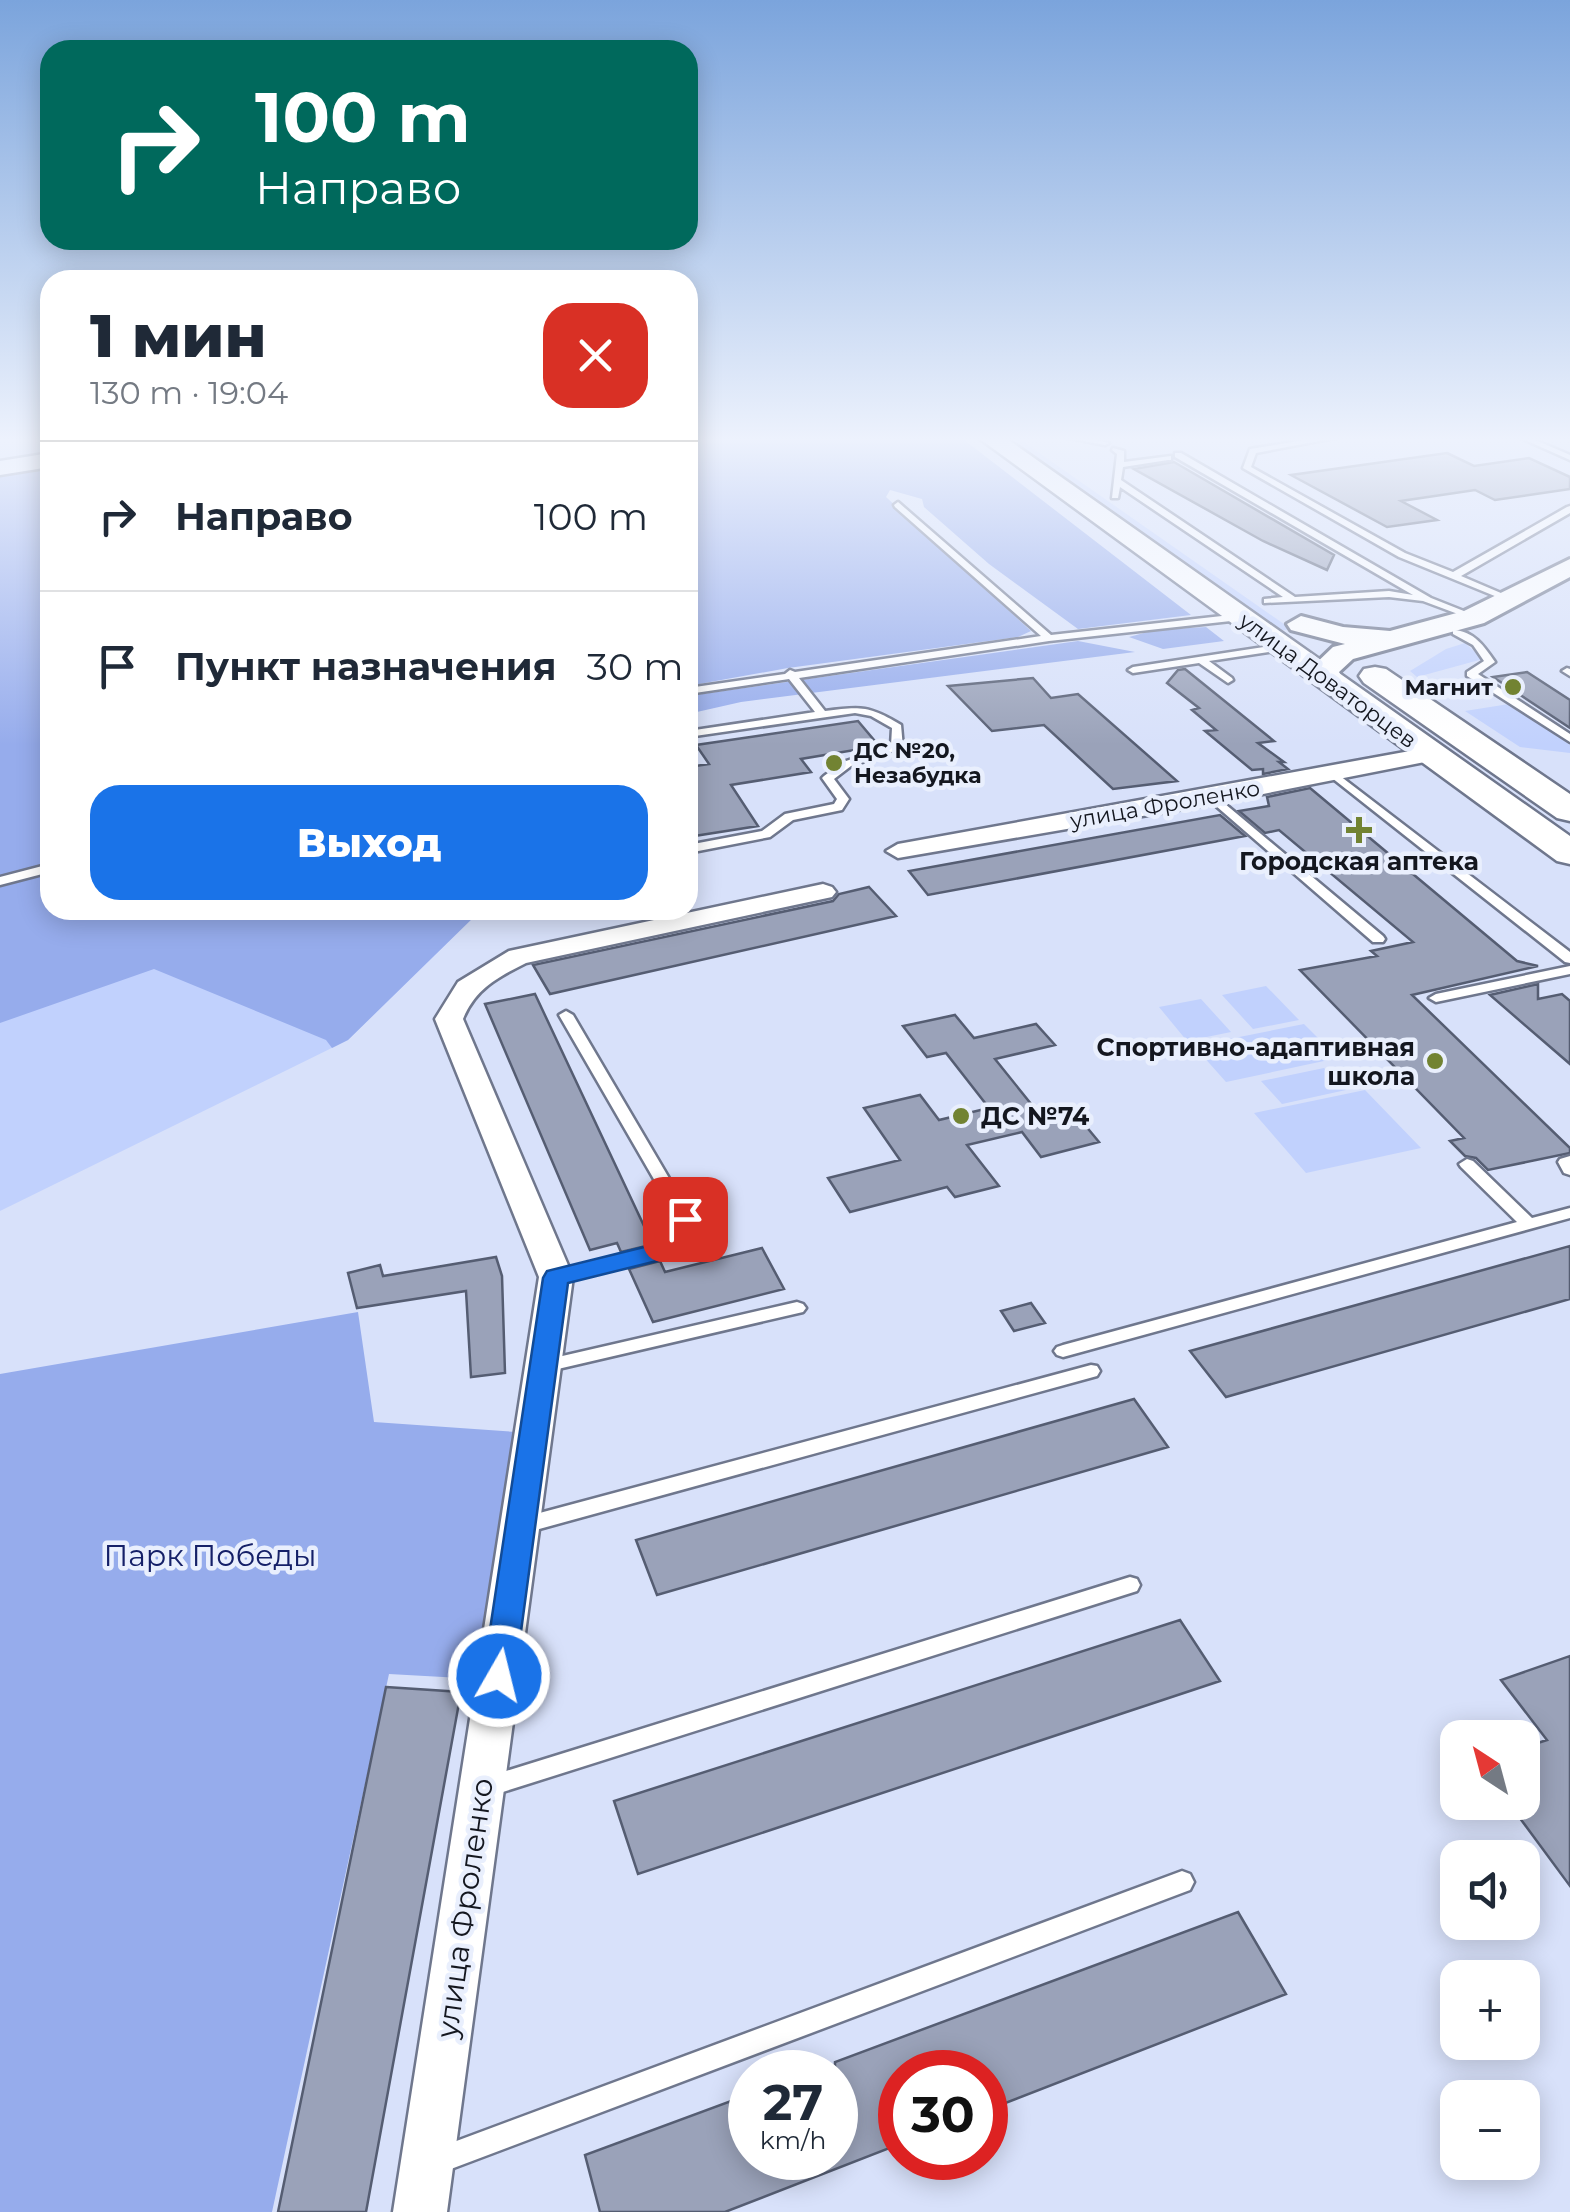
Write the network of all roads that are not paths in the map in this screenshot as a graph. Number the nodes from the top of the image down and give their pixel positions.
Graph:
1 (937, 539) edge
2 (1132, 539) edge
3 (1179, 539) edge
4 (1320, 539) edge
5 (1372, 539) edge
6 (1518, 539) edge
7 (1452, 577) junction
8 (1563, 577) edge
9 (1510, 598) junction
10 (1428, 600) junction
11 (1240, 617) junction
12 (1286, 624) junction
13 (1452, 631) junction
14 (1050, 638) junction
15 (1202, 660) junction
16 (1339, 665) junction
17 (1134, 670) dead end
18 (790, 673) junction
19 (1228, 680) dead end
20 (698, 689) edge
21 (1398, 692) junction
22 (823, 715) junction
23 (698, 733) edge
24 (1570, 739) edge
25 (1432, 754) junction
26 (1331, 772) junction
27 (1514, 772) junction
28 (1470, 781) junction
29 (1212, 798) junction
30 (1570, 810) edge
31 (698, 846) edge
32 (898, 850) dead end
33 (1570, 853) edge
34 (40, 871) edge
35 (0, 882) edge
36 (823, 892) dead end
37 (698, 918) edge
38 (690, 920) edge
39 (1378, 939) dead end
40 (1570, 960) edge
41 (1570, 970) edge
42 (1436, 998) dead end
43 (566, 1015) dead end
44 (1570, 1161) edge
45 (1467, 1164) dead end
46 (1570, 1170) edge
47 (1570, 1212) edge
48 (1529, 1224) junction
49 (556, 1278) junction
50 (797, 1308) dead end
51 (1064, 1350) dead end
52 (545, 1366) junction
53 (1090, 1371) dead end
54 (522, 1526) junction
55 (1130, 1585) dead end
56 (483, 1788) junction
57 (1182, 1882) dead end
58 (427, 2166) junction
59 (420, 2212) edge

1 - 14 lane
2 - 11 main road, улица Доваторцев
3 - 12 main road, улица Доваторцев
4 - 10 lane
5 - 7 lane
6 - 7 lane
7 - 9 lane
8 - 9 street
9 - 13 street
10 - 12 lane
10 - 13 lane
11 - 12 main road, улица Доваторцев
11 - 14 lane
12 - 13 street
12 - 15 lane
12 - 16 main road, улица Доваторцев
13 - 16 street
13 - 21 street
13 - 24 lane
14 - 18 lane
15 - 17 lane
15 - 19 lane
16 - 21 main road, улица Доваторцев
16 - 25 main road, улица Доваторцев
18 - 20 lane
18 - 22 lane
21 - 27 main road, улица Доваторцев
22 - 23 lane
22 - 31 lane
25 - 26 street, улица Фроленко
25 - 28 main road, улица Доваторцев
26 - 29 street, улица Фроленко
26 - 40 lane
27 - 28 main road
27 - 30 main road, улица Доваторцев
28 - 33 main road, улица Доваторцев
29 - 32 street, улица Фроленко
29 - 39 lane
34 - 35 lane
36 - 37 street, улица Фроленко
38 - 49 street, улица Фроленко
41 - 42 lane
43 - 49 lane
44 - 46 lane
45 - 48 lane
47 - 48 lane
48 - 51 lane
49 - 52 street, улица Фроленко
50 - 52 lane
52 - 54 street, улица Фроленко
53 - 54 lane
54 - 56 street, улица Фроленко
55 - 56 lane
56 - 58 street, улица Фроленко
57 - 58 lane
58 - 59 street, улица Фроленко

